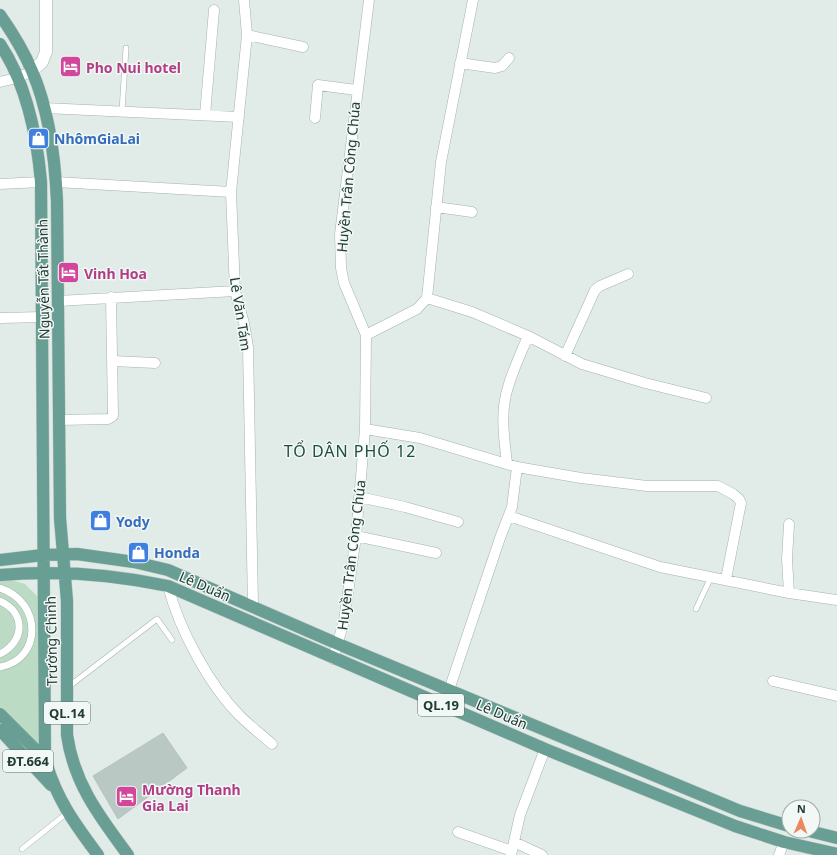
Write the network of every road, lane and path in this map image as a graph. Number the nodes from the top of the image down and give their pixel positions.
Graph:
1 (46, 0) edge
2 (244, 0) edge
3 (369, 0) edge
4 (474, 0) edge
5 (214, 10) dead end
6 (0, 15) edge
7 (247, 35) junction
8 (0, 44) edge
9 (303, 46) dead end
10 (126, 48) dead end
11 (509, 58) dead end
12 (460, 63) junction
13 (32, 71) junction
14 (17, 78) junction
15 (0, 82) edge
16 (356, 90) junction
17 (44, 108) junction
18 (122, 111) junction
19 (205, 115) junction
20 (239, 117) junction
21 (315, 118) dead end
22 (41, 182) junction
23 (56, 182) junction
24 (0, 184) edge
25 (231, 192) junction
26 (436, 207) junction
27 (472, 212) dead end
28 (628, 274) dead end
29 (235, 291) junction
30 (111, 297) junction
31 (427, 298) junction
32 (58, 301) junction
33 (42, 317) junction
34 (0, 318) edge
35 (366, 335) junction
36 (528, 336) junction
37 (565, 356) junction
38 (112, 361) junction
39 (155, 363) dead end
40 (706, 398) dead end
41 (60, 420) junction
42 (365, 428) junction
43 (512, 465) junction
44 (359, 497) junction
45 (509, 516) junction
46 (458, 522) dead end
47 (789, 524) dead end
48 (356, 536) junction
49 (63, 554) junction
50 (436, 554) dead end
51 (42, 555) junction
52 (0, 560) edge
53 (43, 572) junction
54 (64, 573) junction
55 (0, 575) edge
56 (711, 577) junction
57 (726, 579) junction
58 (168, 586) junction
59 (0, 588) edge
60 (789, 593) junction
61 (837, 600) edge
62 (0, 601) edge
63 (253, 606) junction
64 (696, 609) dead end
65 (30, 640) junction
66 (172, 640) dead end
67 (338, 644) junction
68 (44, 645) junction
69 (0, 654) edge
70 (333, 659) junction
71 (0, 667) edge
72 (773, 681) dead end
73 (67, 687) junction
74 (449, 690) junction
75 (837, 696) edge
76 (0, 714) edge
77 (0, 730) edge
78 (272, 744) dead end
79 (545, 749) junction
80 (45, 759) junction
81 (57, 792) junction
82 (67, 813) junction
83 (781, 824) edge
84 (458, 832) dead end
85 (821, 834) edge
86 (837, 838) edge
87 (784, 842) junction
88 (22, 849) dead end
89 (512, 850) edge
90 (837, 854) edge
91 (98, 855) edge
92 (128, 855) edge
93 (542, 855) edge
94 (779, 855) edge

1 - 13 street
2 - 7 street, Lê Văn Tám
3 - 16 street, Huyền Trân Công Chúa
4 - 12 street
5 - 19 street
6 - 13 main road, Nguyễn Tất Thành / QL.14
7 - 9 street
7 - 20 street, Lê Văn Tám
8 - 14 main road, Nguyễn Tất Thành / QL.14
10 - 18 lane
11 - 12 street
12 - 26 street
13 - 14 street
13 - 17 main road, Nguyễn Tất Thành / QL.14
14 - 15 street
14 - 22 main road, Nguyễn Tất Thành / QL.14
16 - 21 street
16 - 35 street, Huyền Trân Công Chúa
17 - 18 street
17 - 23 main road, Nguyễn Tất Thành / QL.14
18 - 19 street
19 - 20 street
20 - 25 street, Lê Văn Tám
22 - 24 street
22 - 33 main road, Nguyễn Tất Thành / QL.14
23 - 25 street
23 - 32 main road, Nguyễn Tất Thành / QL.14
25 - 29 street, Lê Văn Tám
26 - 27 street
26 - 31 street
28 - 37 street
29 - 30 street
29 - 63 street, Lê Văn Tám
30 - 32 street
30 - 38 street
31 - 35 street
31 - 36 street
32 - 41 main road, Nguyễn Tất Thành / QL.14
33 - 34 street
33 - 51 main road, Nguyễn Tất Thành / QL.14
35 - 42 street, Huyền Trân Công Chúa
36 - 37 street
36 - 43 street
37 - 40 street
38 - 39 street
38 - 41 street
41 - 49 main road, Nguyễn Tất Thành / QL.14
42 - 43 street
42 - 44 street, Huyền Trân Công Chúa
43 - 45 street
43 - 57 street
44 - 46 street
44 - 48 street, Huyền Trân Công Chúa
45 - 56 street
45 - 74 street
47 - 60 street
48 - 50 street
48 - 67 street, Huyền Trân Công Chúa
49 - 51 main road, Lê Duẩn / QL.19
49 - 54 main road, Trường Chinh / QL.14
49 - 63 main road, Lê Duẩn / QL.19
51 - 52 main road, Lê Duẩn
51 - 53 main road, Trường Chinh / QL.14
53 - 54 main road, Lê Duẩn / QL.19
53 - 55 main road, Lê Duẩn
53 - 68 main road, Trường Chinh / QL.14
54 - 58 main road, Lê Duẩn / QL.19
54 - 73 main road, Trường Chinh / QL.14
56 - 57 street
56 - 64 lane
57 - 60 street
58 - 70 main road, Lê Duẩn / QL.19
58 - 78 street
59 - 65 street
60 - 61 street
62 - 69 street
63 - 67 main road, Lê Duẩn / QL.19
65 - 68 street
65 - 71 street
66 - 73 lane
67 - 70 street, Huyền Trân Công Chúa
67 - 74 main road, Lê Duẩn / QL.19
68 - 80 main road, Trường Chinh / QL.14
70 - 79 main road, Lê Duẩn / QL.19
72 - 75 street
73 - 92 main road, Trường Chinh / QL.14
74 - 83 main road, Lê Duẩn / QL.19
76 - 80 main road
77 - 81 main road, ĐT.664
79 - 87 main road, Lê Duẩn / QL.19
79 - 89 street
80 - 81 main road, Trường Chinh / QL.14
81 - 82 main road, Trường Chinh / QL.14
82 - 88 lane
82 - 91 main road, Trường Chinh / QL.14
84 - 89 street
85 - 86 main road
87 - 90 main road, Lê Duẩn / QL.19
87 - 94 street
89 - 93 street

